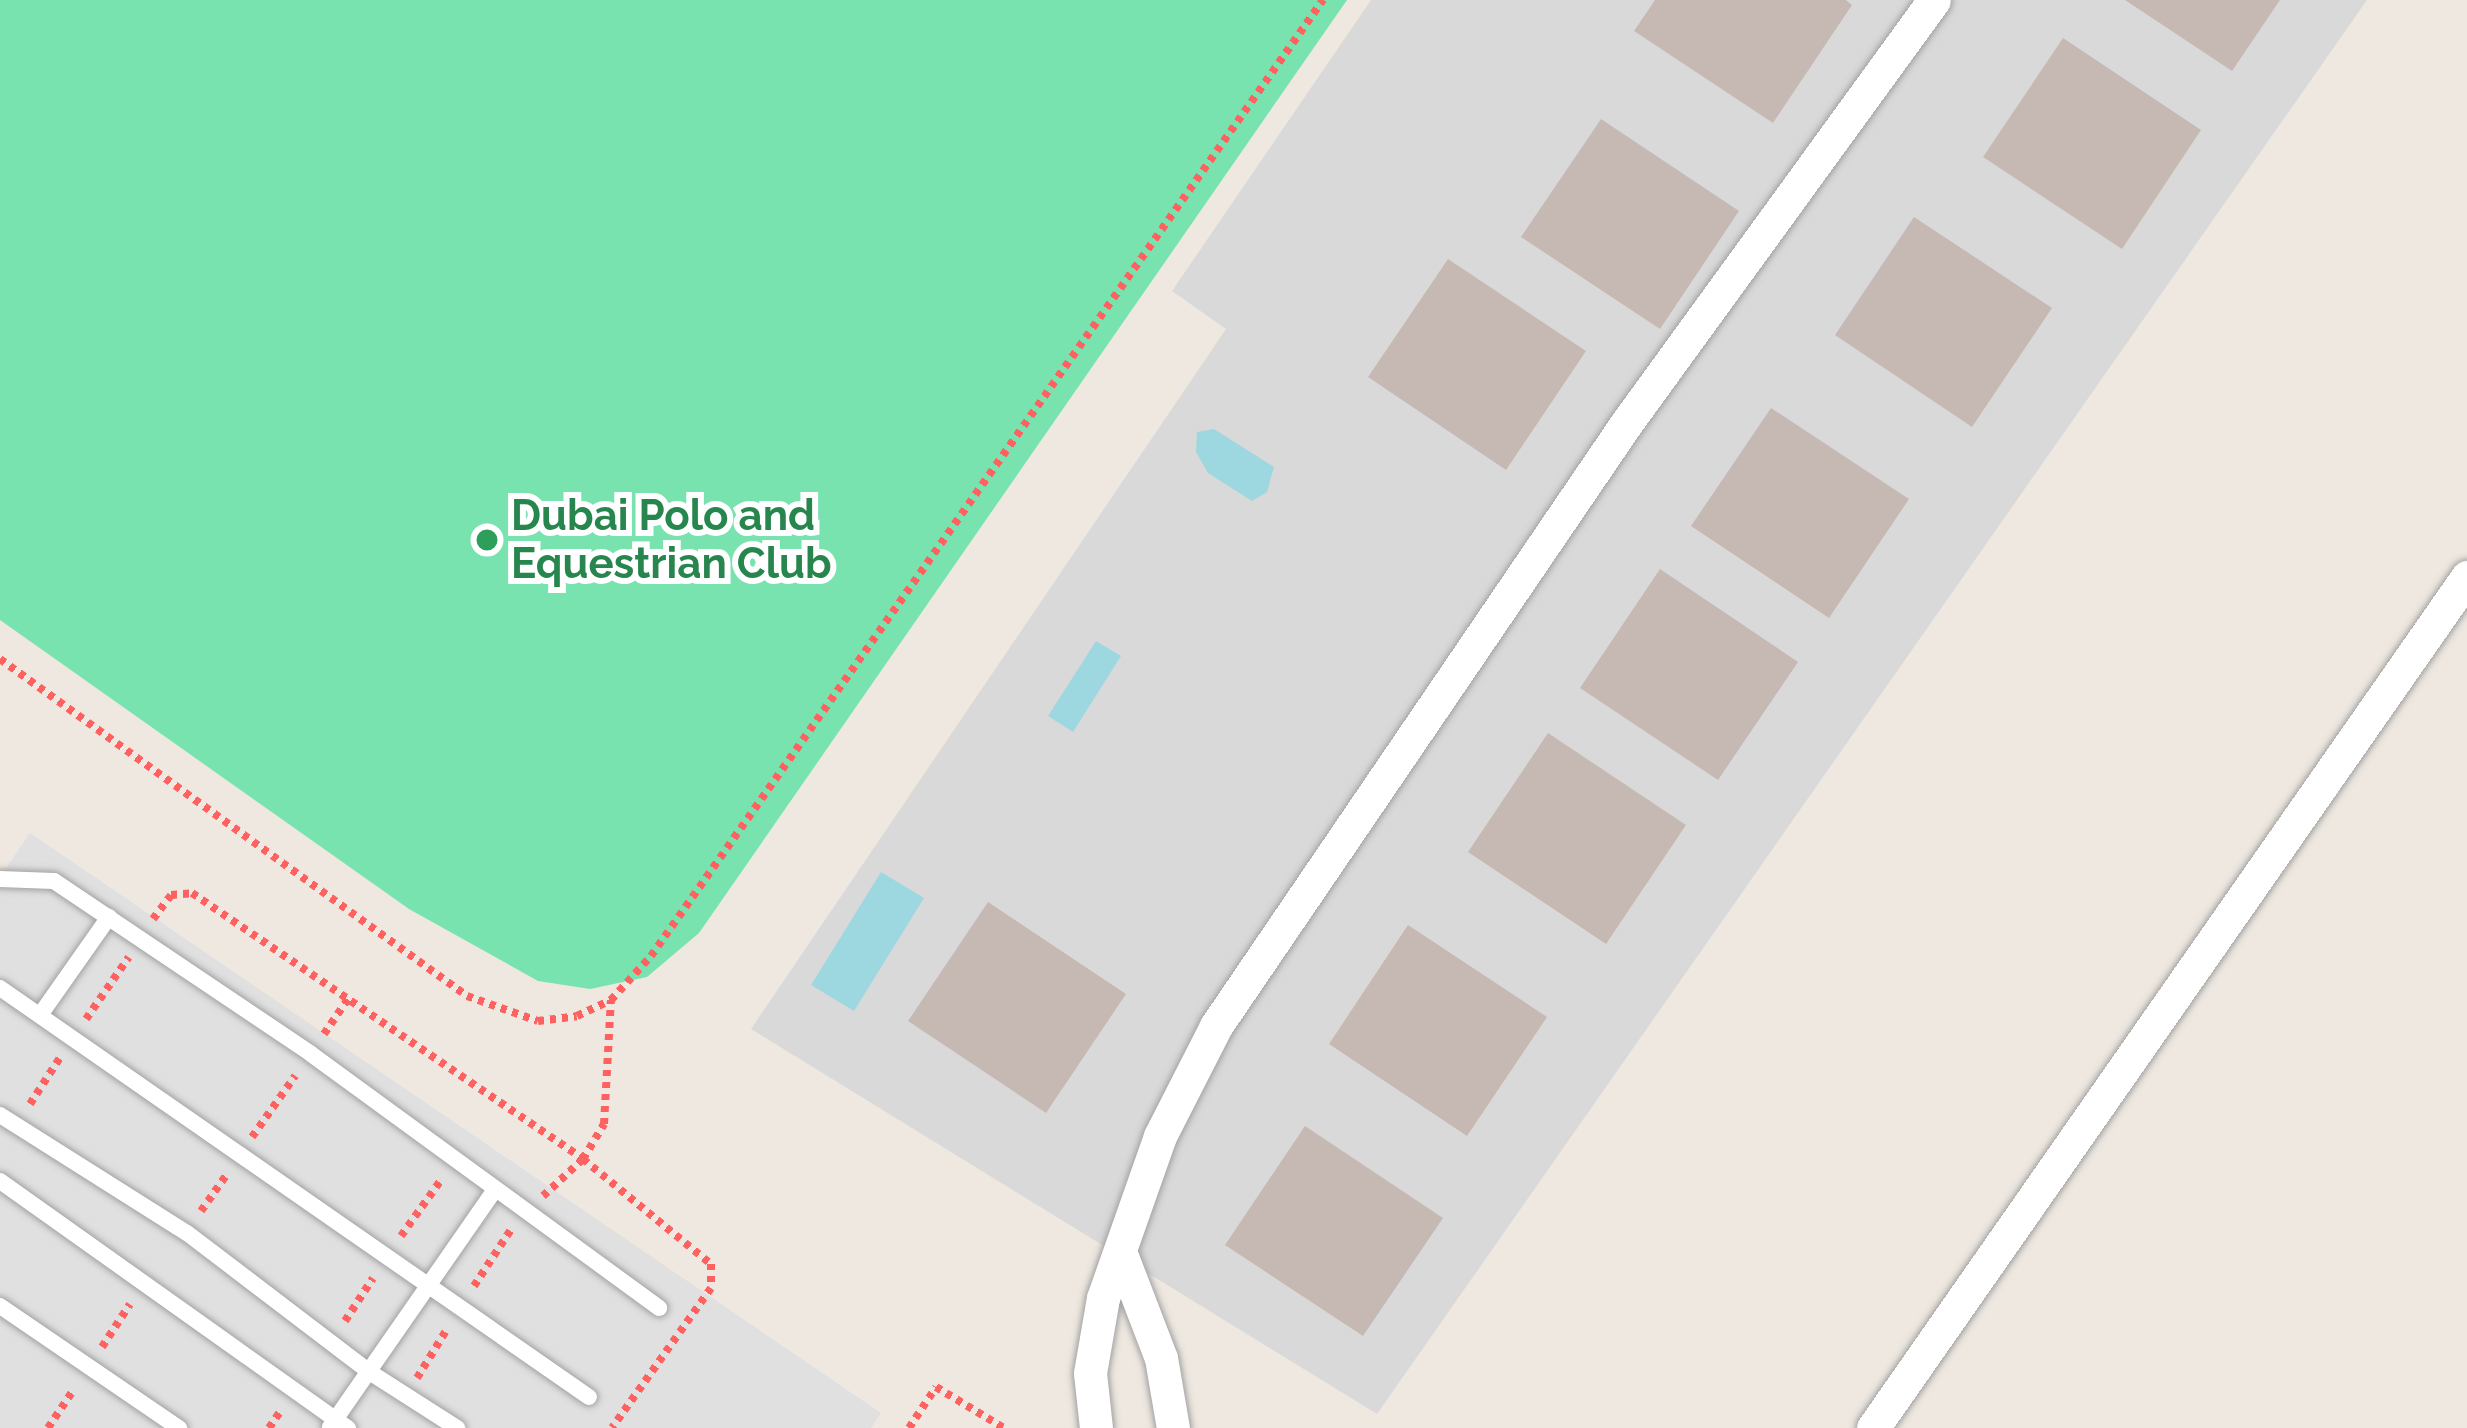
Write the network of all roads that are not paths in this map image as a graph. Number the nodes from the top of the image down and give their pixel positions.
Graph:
1 (1934, 0) edge
2 (2467, 577) edge
3 (0, 879) edge
4 (109, 917) junction
5 (0, 988) edge
6 (40, 1015) junction
7 (0, 1115) edge
8 (0, 1181) edge
9 (494, 1191) junction
10 (1120, 1254) junction
11 (428, 1286) junction
12 (0, 1306) edge
13 (659, 1308) dead end
14 (368, 1371) junction
15 (589, 1397) dead end
16 (338, 1425) edge
17 (178, 1428) edge
18 (457, 1428) edge
19 (1096, 1428) edge
20 (1174, 1428) edge
21 (1874, 1428) edge

1 - 10 street
2 - 21 street
3 - 4 lane
4 - 6 lane
4 - 9 lane
5 - 6 lane
6 - 11 lane
7 - 14 lane
8 - 16 lane
9 - 11 lane
9 - 13 lane
10 - 19 street
10 - 20 street
11 - 14 lane
11 - 15 lane
12 - 17 lane
14 - 16 lane
14 - 18 lane

